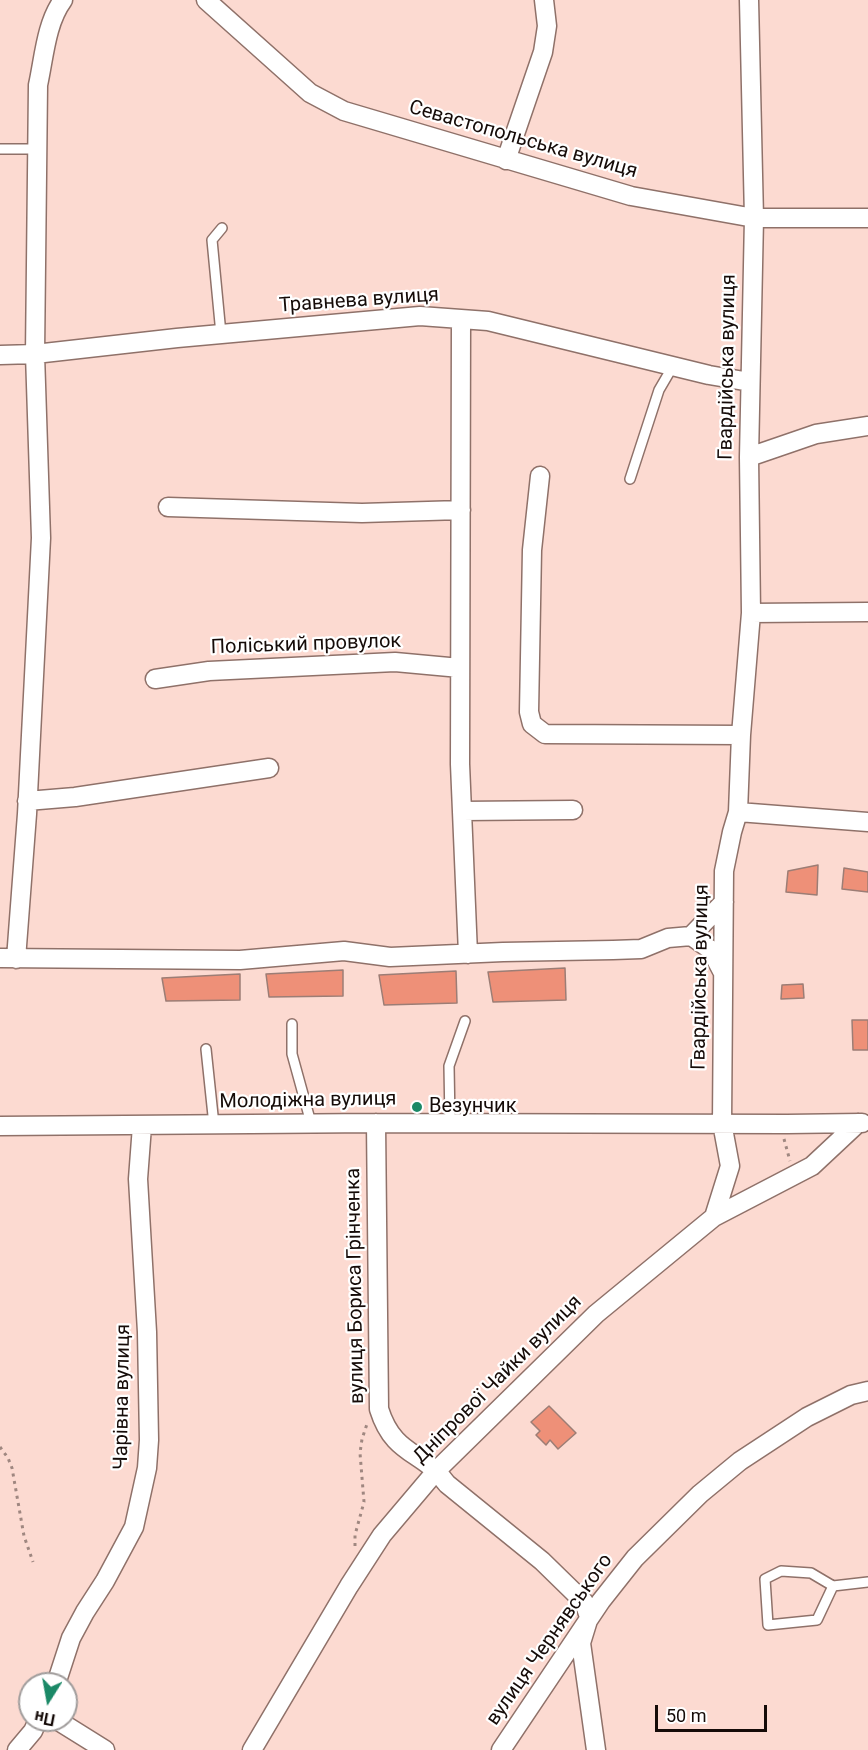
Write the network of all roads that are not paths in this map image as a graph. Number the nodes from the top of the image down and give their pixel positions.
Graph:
1 (63, 0) edge
2 (206, 0) edge
3 (544, 0) edge
4 (749, 0) edge
5 (0, 149) edge
6 (38, 149) junction
7 (506, 160) junction
8 (754, 218) junction
9 (868, 218) edge
10 (222, 228) dead end
11 (461, 319) junction
12 (221, 334) junction
13 (35, 354) junction
14 (0, 355) edge
15 (673, 366) junction
16 (750, 382) junction
17 (868, 426) edge
18 (749, 457) junction
19 (540, 476) dead end
20 (630, 479) dead end
21 (168, 507) dead end
22 (460, 510) junction
23 (868, 612) edge
24 (751, 613) junction
25 (460, 668) junction
26 (155, 679) dead end
27 (741, 735) junction
28 (269, 768) dead end
29 (27, 801) junction
30 (573, 810) dead end
31 (462, 812) junction
32 (738, 812) junction
33 (868, 822) edge
34 (724, 902) junction
35 (691, 936) junction
36 (468, 954) junction
37 (8, 958) edge
38 (723, 974) junction
39 (465, 1021) dead end
40 (292, 1024) dead end
41 (206, 1049) dead end
42 (450, 1122) junction
43 (311, 1123) junction
44 (376, 1123) junction
45 (722, 1123) junction
46 (863, 1123) edge
47 (214, 1125) junction
48 (0, 1126) edge
49 (141, 1126) junction
50 (714, 1217) junction
51 (868, 1391) edge
52 (437, 1470) junction
53 (868, 1582) edge
54 (833, 1586) junction
55 (590, 1617) junction
56 (60, 1672) edge
57 (32, 1732) edge
58 (76, 1732) edge
59 (17, 1750) edge
60 (105, 1750) edge
61 (252, 1750) edge
62 (501, 1750) edge
63 (596, 1750) edge

1 - 6 street
2 - 7 street, Севастопольська вулиця
3 - 7 street
4 - 8 street, Гвардійська вулиця
5 - 6 lane
6 - 13 street
7 - 8 street, Севастопольська вулиця
8 - 9 street, Севастопольська вулиця
8 - 16 street, Гвардійська вулиця
10 - 12 lane
11 - 12 street, Травнева вулиця
11 - 15 street, Травнева вулиця
11 - 22 street
12 - 13 street, Травнева вулиця
13 - 14 street, Травнева вулиця
13 - 29 street
15 - 16 street, Травнева вулиця
15 - 20 lane
16 - 18 street, Гвардійська вулиця
17 - 18 street
18 - 24 street, Гвардійська вулиця
19 - 27 street
21 - 22 street
22 - 25 street
23 - 24 street
24 - 27 street, Гвардійська вулиця
25 - 26 street, Поліський провулок
25 - 31 street
27 - 32 street, Гвардійська вулиця
28 - 29 street
29 - 37 street
30 - 31 street
31 - 36 street
32 - 33 street
32 - 34 street, Гвардійська вулиця
34 - 35 street
34 - 38 street, Гвардійська вулиця
35 - 36 street
35 - 38 street
36 - 37 street
38 - 45 street, Гвардійська вулиця
39 - 42 lane
40 - 43 lane
41 - 47 lane
42 - 44 street, Молодіжна вулиця
42 - 45 street, Молодіжна вулиця
43 - 44 street, Молодіжна вулиця
43 - 47 street, Молодіжна вулиця
44 - 52 street, вулиця Бориса Грінченка
45 - 46 street, Молодіжна вулиця
45 - 50 street, Гвардійська вулиця
46 - 50 street, Дніпрової Чайки вулиця
47 - 49 street, Молодіжна вулиця
48 - 49 street, Молодіжна вулиця
49 - 56 street, Чарівна вулиця
50 - 52 street, Дніпрової Чайки вулиця
51 - 55 street, вулиця Чернявського
52 - 55 street, вулиця Бориса Грінченка
52 - 61 street, Дніпрової Чайки вулиця
53 - 54 lane
54 - 54 lane
55 - 62 street, вулиця Чернявського
55 - 63 street
57 - 59 street
58 - 60 street

